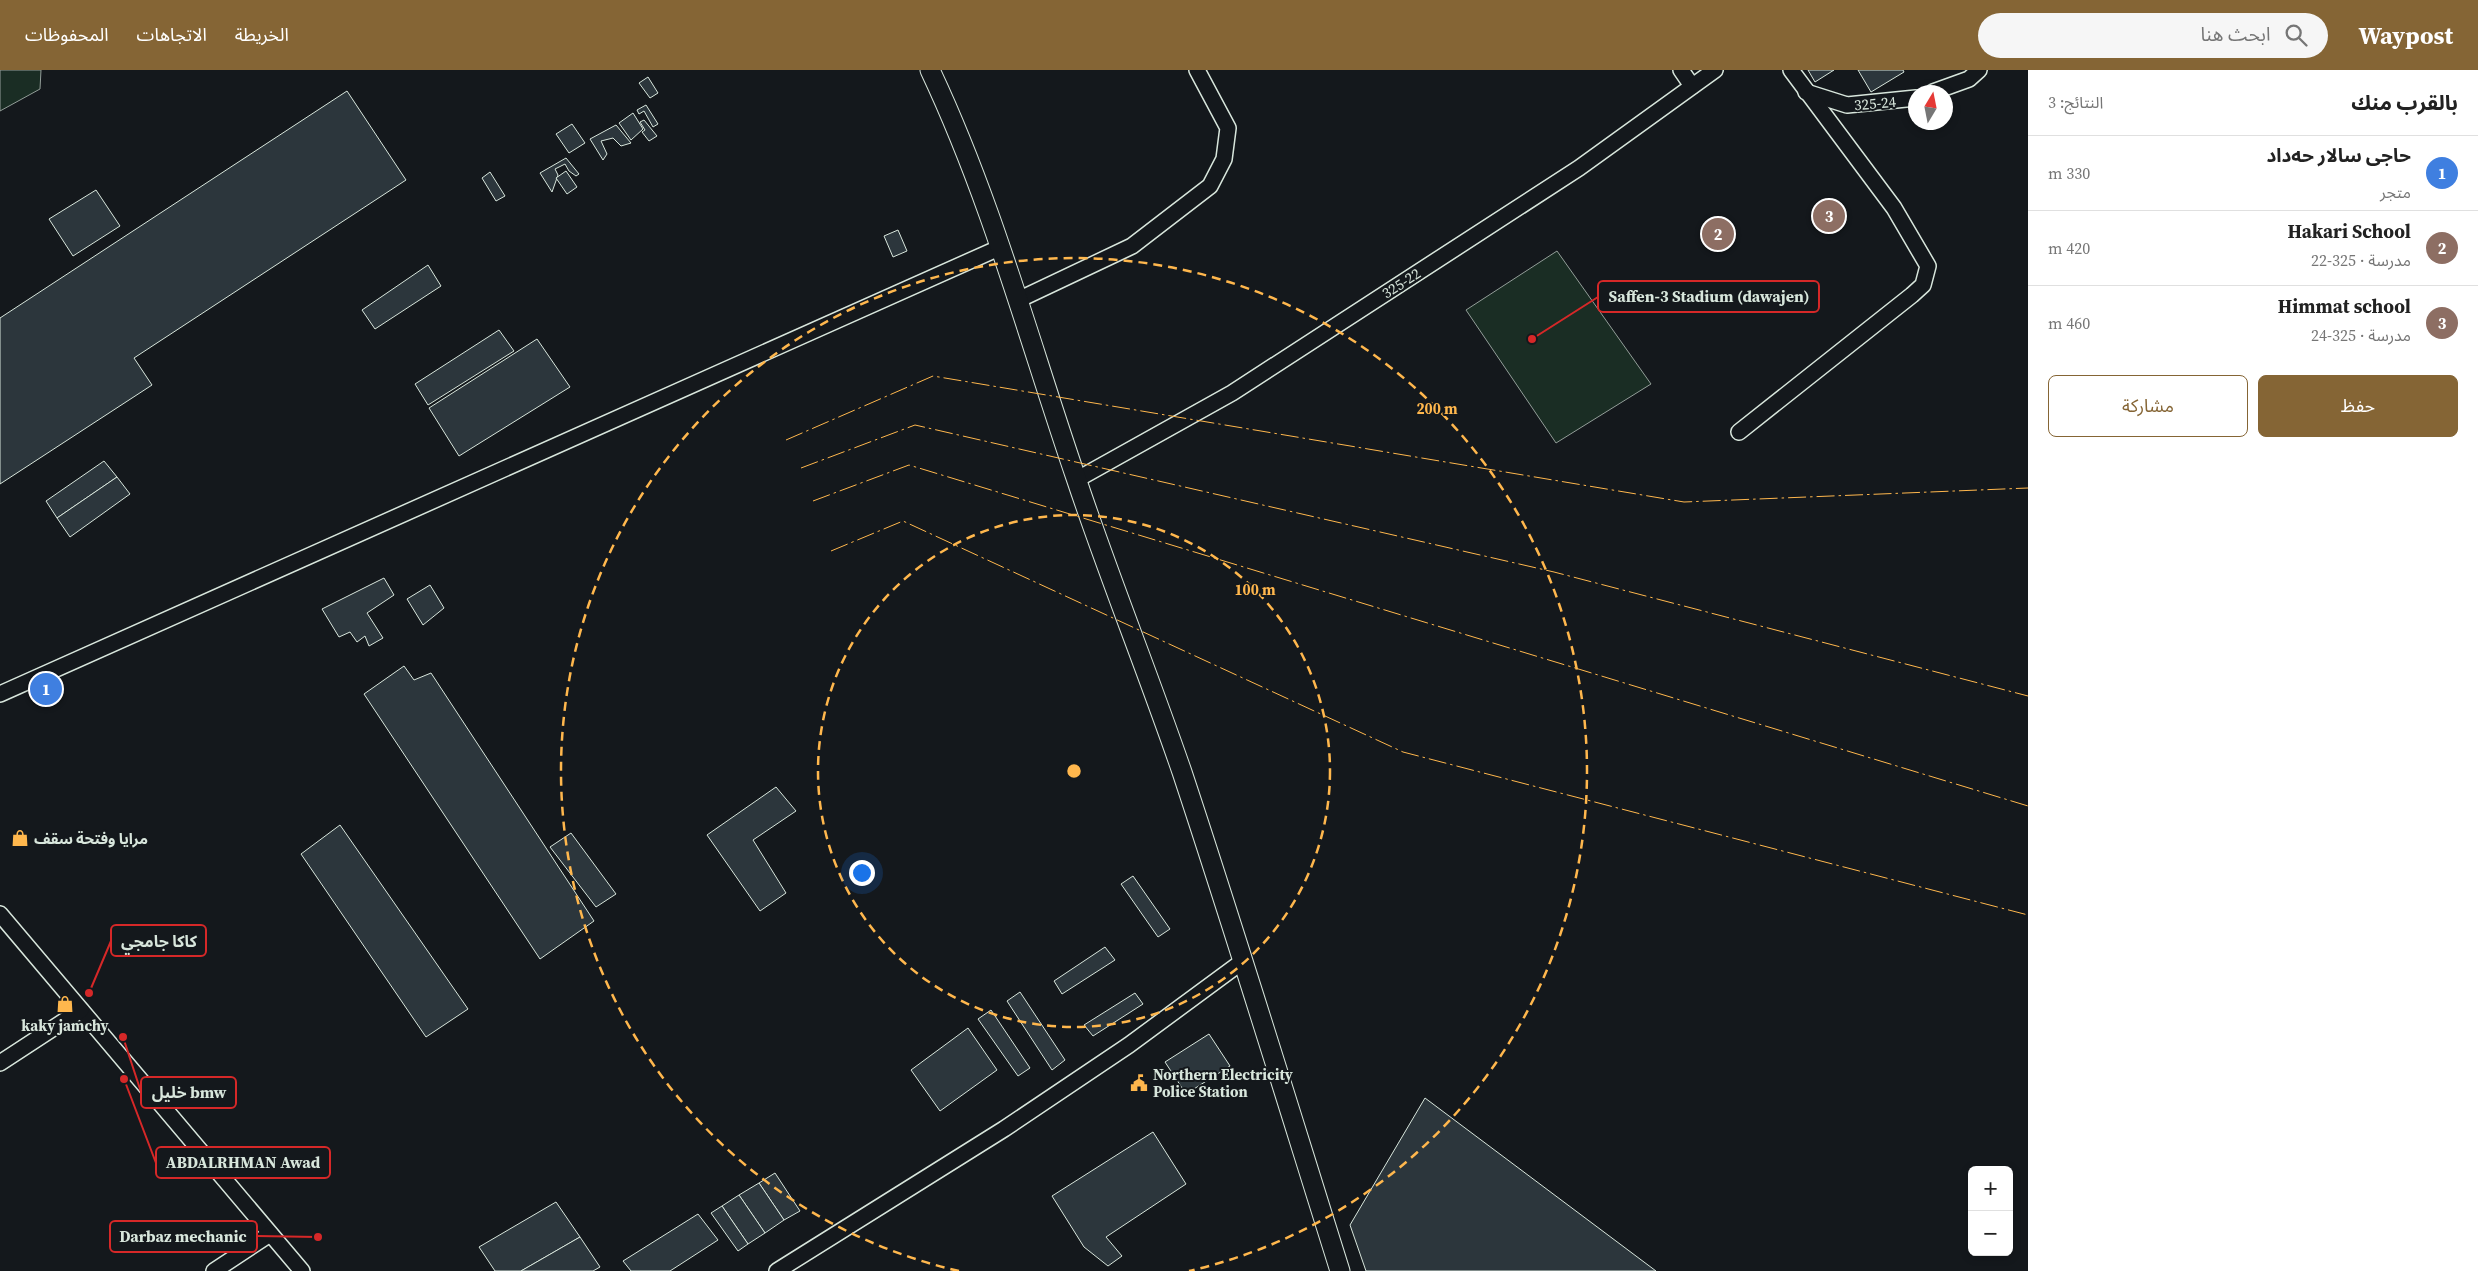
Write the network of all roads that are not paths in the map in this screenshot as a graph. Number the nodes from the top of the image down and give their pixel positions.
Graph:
1 (930, 70) edge
2 (1197, 70) edge
3 (1681, 70) edge
4 (1715, 70) edge
5 (1791, 70) edge
6 (1979, 70) edge
7 (1952, 85) edge
8 (1692, 86) junction
9 (1806, 92) junction
10 (1908, 99) edge
11 (1001, 247) junction
12 (1018, 300) junction
13 (1739, 432) dead end
14 (1076, 480) junction
15 (0, 694) edge
16 (0, 915) edge
17 (1243, 961) junction
18 (81, 1010) junction
19 (0, 1063) edge
20 (270, 1234) junction
21 (214, 1271) edge
22 (302, 1271) edge
23 (777, 1271) edge
24 (1340, 1271) edge

1 - 11 street
2 - 12 street
3 - 8 street
4 - 8 street, 325-22
5 - 9 street
6 - 7 street
8 - 14 street, 325-22
9 - 10 street, 325-24
9 - 13 street
11 - 12 street
11 - 15 street
12 - 14 street
14 - 17 street
16 - 18 street
17 - 23 street
17 - 24 street
18 - 19 street
18 - 20 street
20 - 21 street
20 - 22 street

